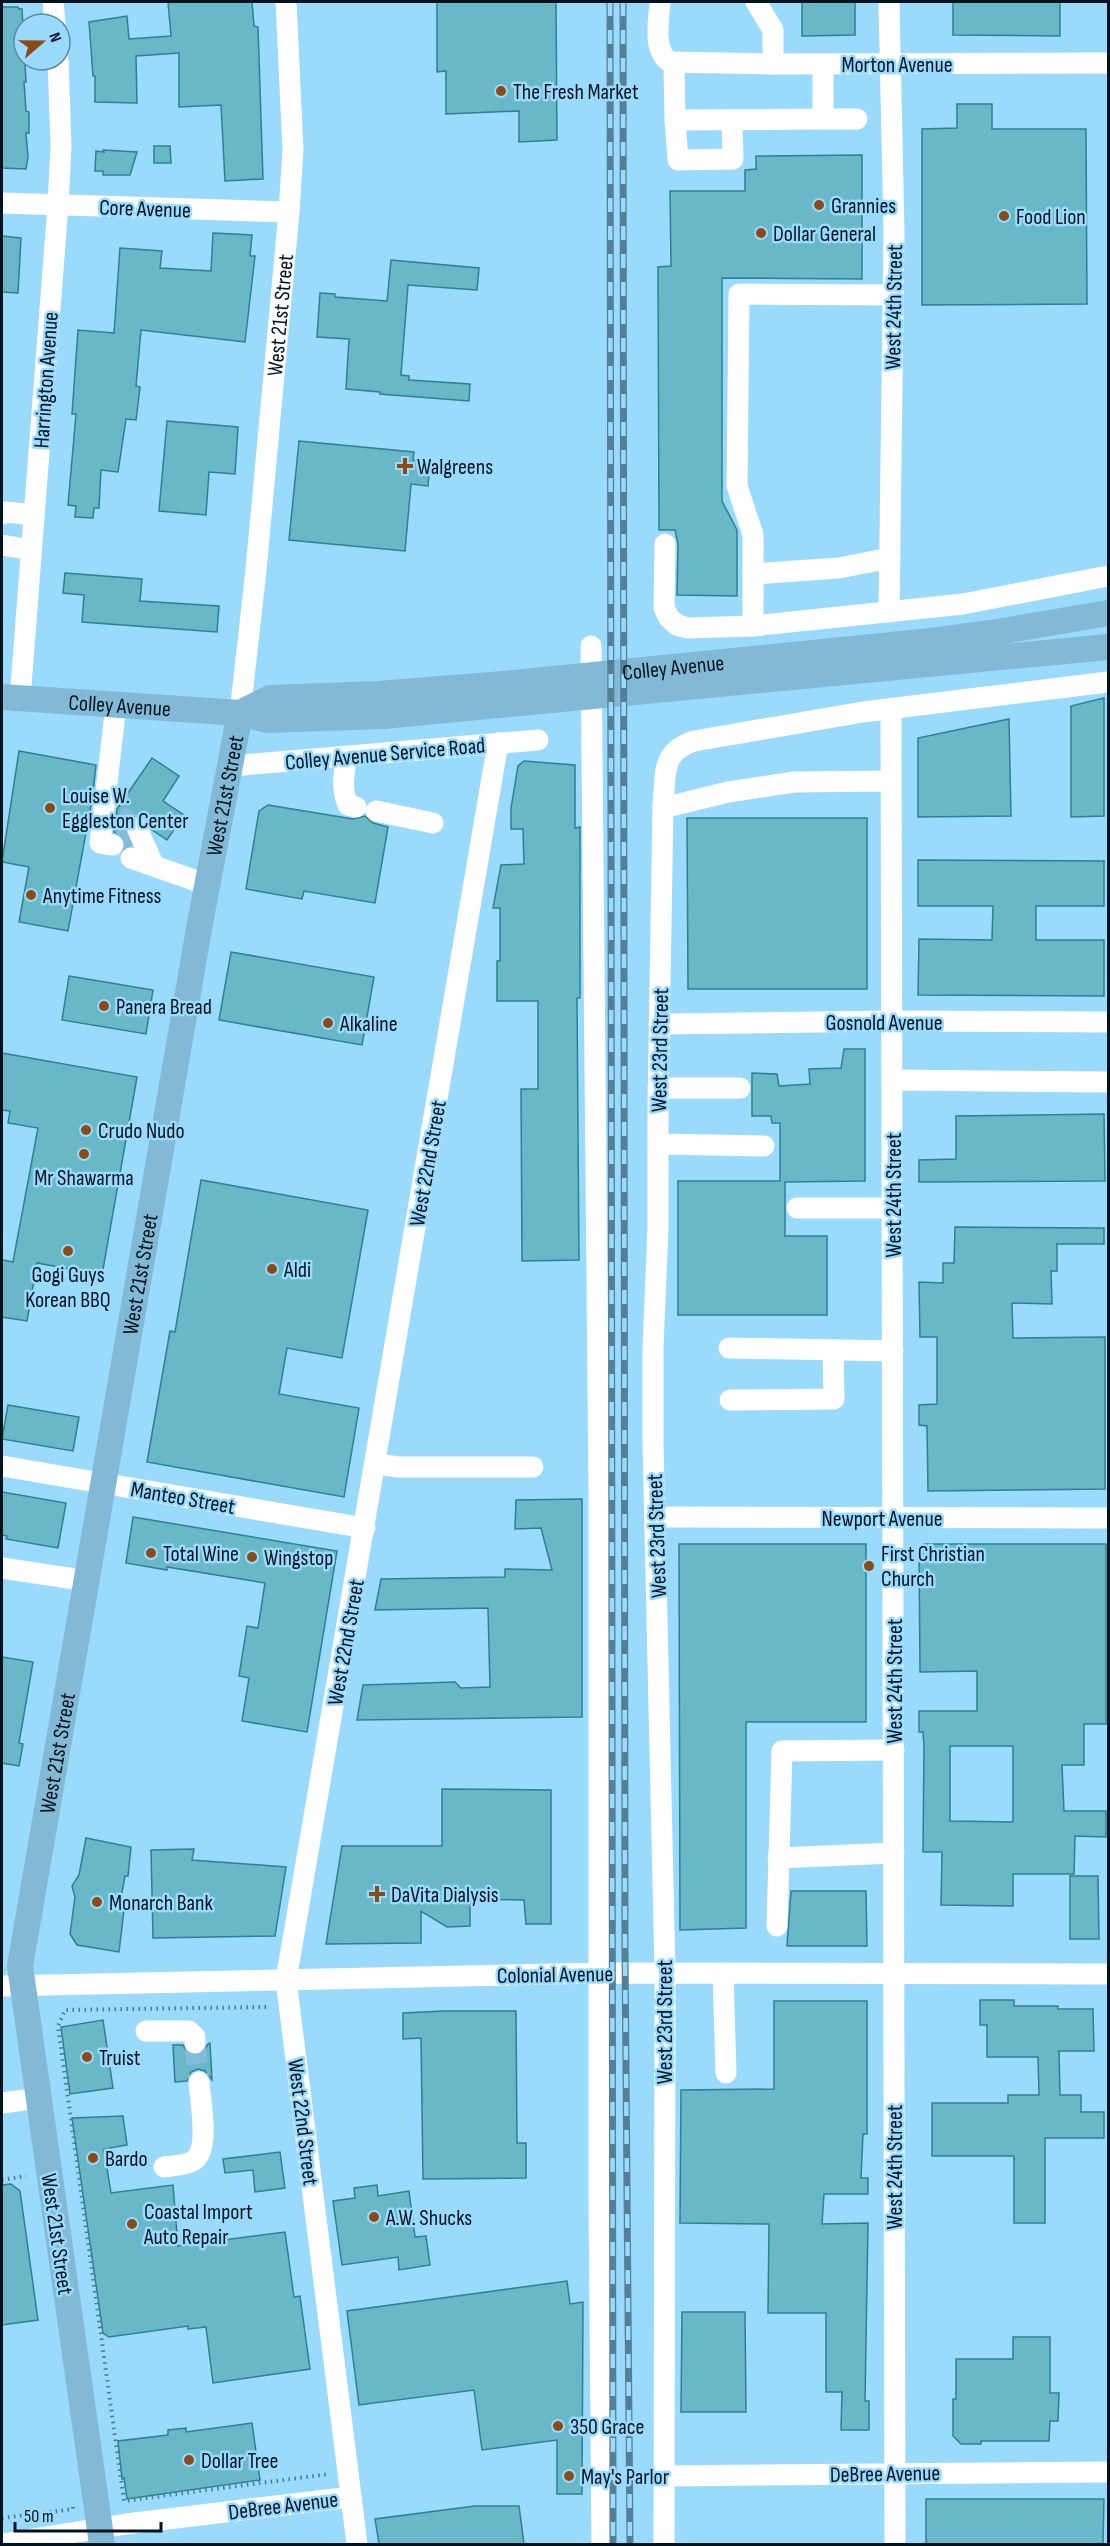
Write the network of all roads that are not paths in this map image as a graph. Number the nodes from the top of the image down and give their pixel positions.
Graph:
1 (286, 2) edge
2 (660, 2) edge
3 (756, 2) edge
4 (889, 2) edge
5 (680, 62) junction
6 (1108, 63) edge
7 (773, 64) junction
8 (823, 64) junction
9 (889, 64) junction
10 (58, 72) edge
11 (857, 118) dead end
12 (823, 119) junction
13 (675, 120) junction
14 (732, 120) junction
15 (2, 203) edge
16 (58, 206) junction
17 (289, 212) junction
18 (892, 295) junction
19 (2, 514) edge
20 (34, 515) junction
21 (665, 544) dead end
22 (2, 545) edge
23 (31, 550) junction
24 (890, 558) junction
25 (753, 574) junction
26 (1108, 576) edge
27 (889, 612) junction
28 (1108, 613) edge
29 (753, 626) junction
30 (591, 646) dead end
31 (1108, 646) edge
32 (1108, 682) edge
33 (11, 698) edge
34 (116, 705) junction
35 (891, 709) junction
36 (240, 713) junction
37 (538, 740) dead end
38 (498, 743) junction
39 (346, 758) junction
40 (231, 766) junction
41 (891, 781) junction
42 (663, 808) junction
43 (433, 823) dead end
44 (119, 831) junction
45 (153, 865) junction
46 (208, 885) junction
47 (892, 1021) junction
48 (1108, 1022) edge
49 (659, 1024) junction
50 (892, 1080) junction
51 (1108, 1082) edge
52 (658, 1088) junction
53 (740, 1088) dead end
54 (658, 1144) junction
55 (764, 1146) dead end
56 (796, 1208) dead end
57 (893, 1208) junction
58 (729, 1348) dead end
59 (833, 1350) junction
60 (893, 1351) junction
61 (730, 1400) dead end
62 (376, 1464) junction
63 (2, 1466) edge
64 (533, 1467) dead end
65 (103, 1484) junction
66 (655, 1518) junction
67 (894, 1518) junction
68 (1108, 1518) edge
69 (365, 1528) junction
70 (2, 1568) edge
71 (88, 1581) junction
72 (894, 1750) junction
73 (894, 1853) junction
74 (778, 1858) junction
75 (777, 1926) dead end
76 (664, 1972) junction
77 (601, 1973) junction
78 (723, 1974) junction
79 (894, 1974) junction
80 (1108, 1974) edge
81 (286, 1980) junction
82 (12, 1985) edge
83 (146, 2031) dead end
84 (195, 2043) dead end
85 (726, 2073) dead end
86 (199, 2082) tunnel mouth
87 (39, 2098) junction
88 (2, 2103) edge
89 (164, 2167) dead end
90 (1108, 2472) edge
91 (895, 2473) junction
92 (663, 2476) junction
93 (351, 2497) junction
94 (100, 2536) edge
95 (2, 2544) edge
96 (357, 2544) edge
97 (602, 2544) edge
98 (664, 2544) edge
99 (895, 2544) edge

1 - 17 street, West 21st Street
2 - 5 street
3 - 7 street
4 - 9 street, West 24th Street
5 - 7 street, Morton Avenue
5 - 13 street
6 - 9 street, Morton Avenue
7 - 8 street, Morton Avenue
8 - 9 street, Morton Avenue
8 - 12 street
9 - 18 street, West 24th Street
10 - 16 street, Harrington Avenue
11 - 12 street
12 - 14 street
13 - 14 street
13 - 14 street
15 - 16 street, Core Avenue
16 - 17 street, Core Avenue
16 - 20 street, Harrington Avenue
17 - 36 street, West 21st Street
18 - 24 street, West 24th Street
18 - 25 street
19 - 20 street
20 - 23 street, Harrington Avenue
21 - 29 street
22 - 23 street
23 - 33 street, Harrington Avenue
24 - 25 street
24 - 27 street, West 24th Street
25 - 29 street
26 - 27 street
27 - 29 street
28 - 36 main road, Colley Avenue
30 - 77 street
31 - 36 main road, Colley Avenue
32 - 35 street, West 23rd Street
33 - 34 main road, Colley Avenue
34 - 36 main road, Colley Avenue
34 - 44 street
35 - 41 street, West 24th Street
35 - 42 street, West 23rd Street
36 - 40 main road, West 21st Street
37 - 38 street, Colley Avenue Service Road
38 - 39 street, Colley Avenue Service Road
38 - 62 street, West 22nd Street
39 - 40 street, Colley Avenue Service Road
39 - 43 street
40 - 46 main road, West 21st Street
41 - 42 street
41 - 47 street, West 24th Street
42 - 49 street, West 23rd Street
44 - 45 street
44 - 45 street
45 - 46 street
46 - 65 main road, West 21st Street
47 - 48 street, Gosnold Avenue
47 - 49 street, Gosnold Avenue
47 - 50 street, West 24th Street
49 - 52 street, West 23rd Street
50 - 51 street
50 - 57 street, West 24th Street
52 - 53 street
52 - 54 street, West 23rd Street
54 - 55 street
54 - 66 street, West 23rd Street
56 - 57 street
57 - 60 street, West 24th Street
58 - 59 street
59 - 60 street
59 - 61 street
60 - 67 street, West 24th Street
62 - 64 street
62 - 69 street, West 22nd Street
63 - 65 street, Manteo Street
65 - 69 street, Manteo Street
65 - 71 main road, West 21st Street
66 - 67 street, Newport Avenue
66 - 76 street, West 23rd Street
67 - 68 street, Newport Avenue
67 - 72 street, West 24th Street
69 - 81 street, West 22nd Street
70 - 71 street
71 - 82 main road, West 21st Street
72 - 73 street, West 24th Street
72 - 74 street
73 - 74 street
73 - 79 street, West 24th Street
74 - 75 street
76 - 77 street, Colonial Avenue
76 - 78 street, Colonial Avenue
76 - 92 street, West 23rd Street
77 - 81 street, Colonial Avenue
77 - 97 street
78 - 79 street, Colonial Avenue
78 - 85 street
79 - 80 street, Colonial Avenue
79 - 91 street, West 24th Street
81 - 82 street, Colonial Avenue
81 - 93 street, West 22nd Street
82 - 87 main road, West 21st Street
83 - 84 street
86 - 89 street
87 - 88 street
87 - 94 main road, West 21st Street
90 - 91 street, DeBree Avenue
91 - 92 street, DeBree Avenue
91 - 99 street, West 24th Street
92 - 98 street, West 23rd Street
93 - 94 street, DeBree Avenue
93 - 96 street, West 22nd Street
94 - 95 street, DeBree Avenue

